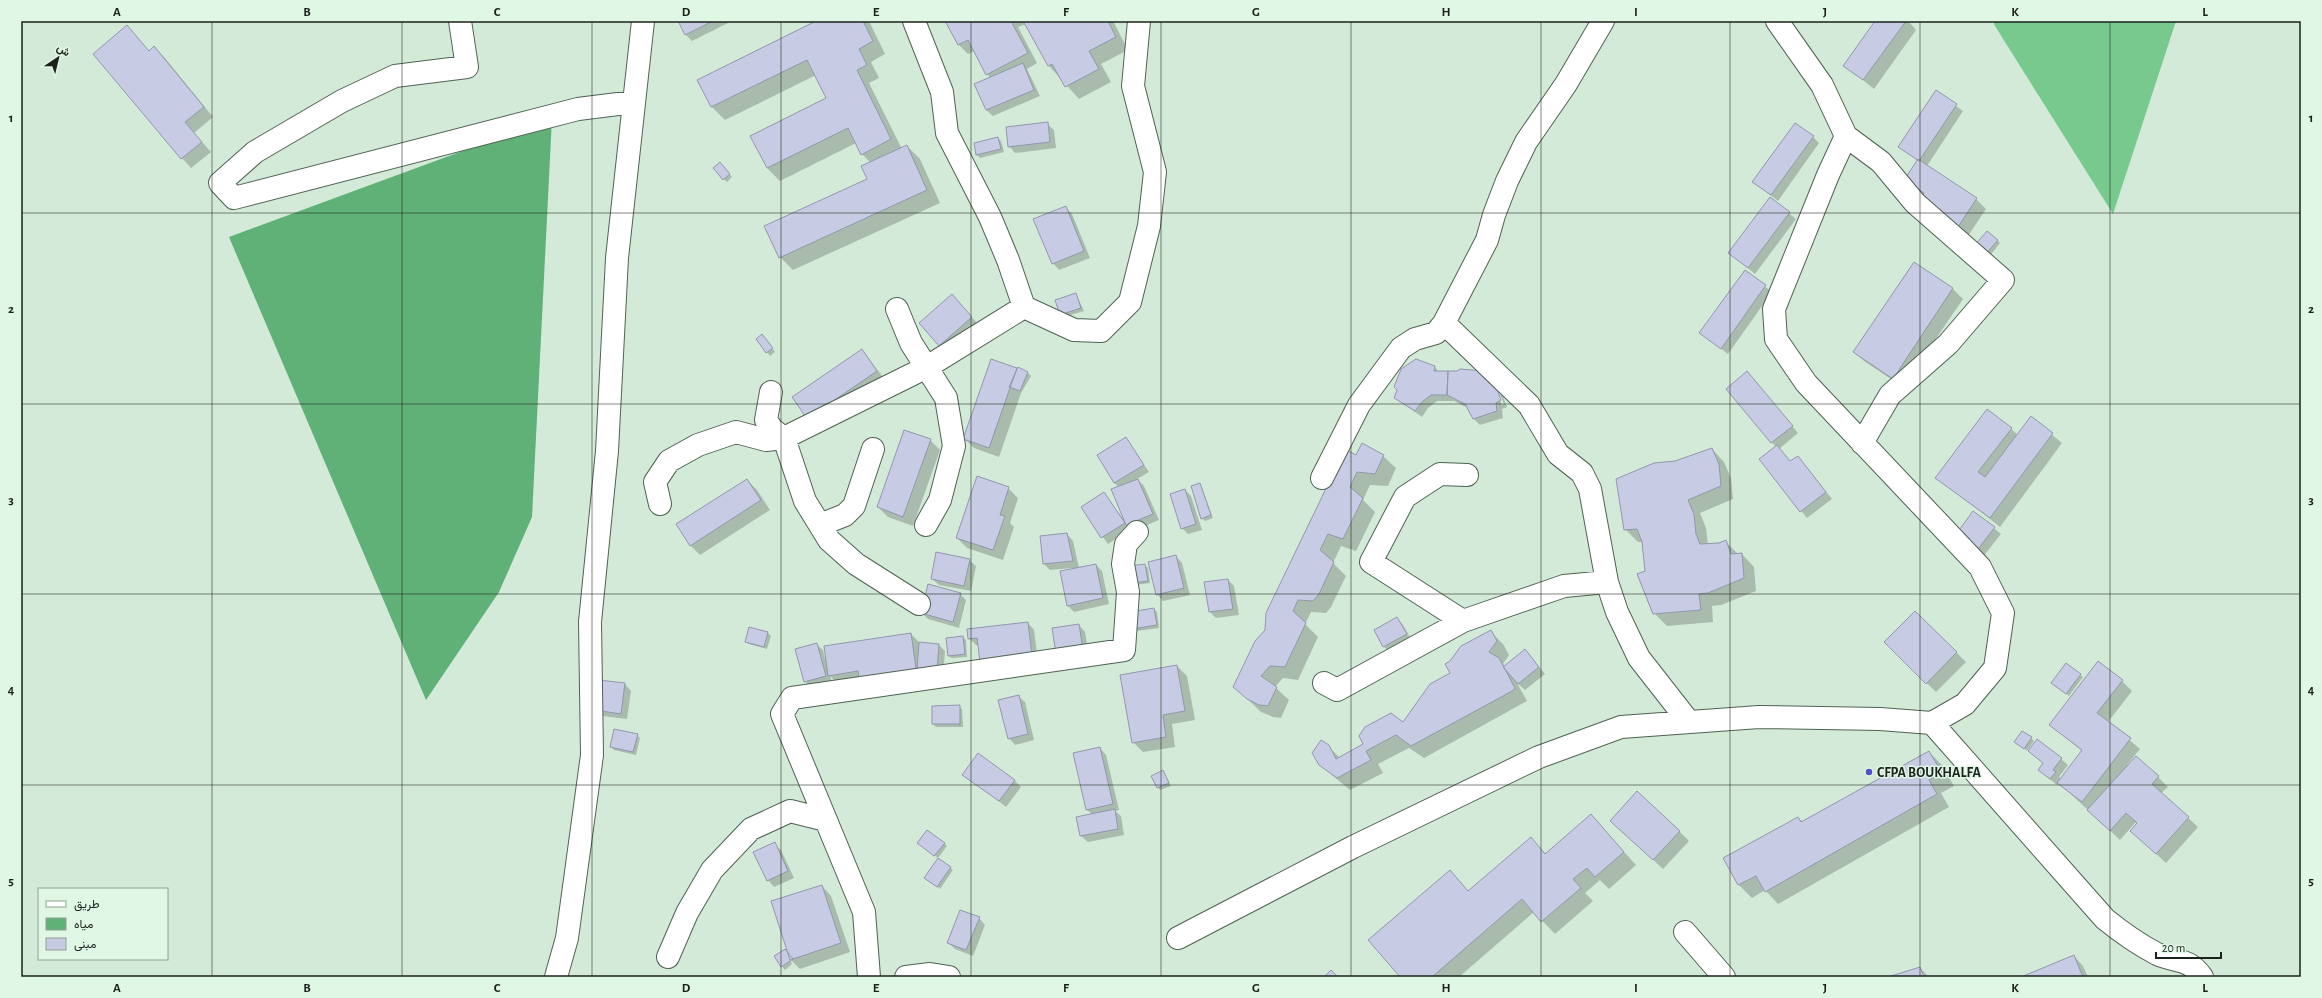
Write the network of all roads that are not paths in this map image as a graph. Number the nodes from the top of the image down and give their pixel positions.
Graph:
1 (460, 21) edge
2 (643, 21) edge
3 (914, 21) edge
4 (1139, 21) edge
5 (1603, 21) edge
6 (1777, 21) edge
7 (634, 102) junction
8 (1846, 136) junction
9 (1024, 306) junction
10 (897, 309) dead end
11 (1444, 323) junction
12 (927, 367) junction
13 (771, 392) dead end
14 (784, 438) junction
15 (1862, 443) junction
16 (873, 449) dead end
17 (1467, 475) dead end
18 (1322, 478) dead end
19 (660, 504) dead end
20 (820, 525) junction
21 (926, 525) dead end
22 (1137, 532) dead end
23 (1607, 582) junction
24 (919, 604) dead end
25 (1463, 621) junction
26 (1324, 684) dead end
27 (1689, 722) junction
28 (1932, 723) junction
29 (826, 820) junction
30 (1685, 932) dead end
31 (1178, 938) dead end
32 (668, 957) dead end
33 (556, 977) edge
34 (869, 977) edge
35 (906, 977) edge
36 (949, 977) edge
37 (1724, 977) edge
38 (2202, 977) edge

1 - 7 street
2 - 7 street
3 - 9 street
4 - 9 street
5 - 11 street
6 - 8 street
7 - 33 street
8 - 15 street
8 - 15 street
9 - 12 street
10 - 12 street
11 - 18 street
11 - 23 street
12 - 14 street
12 - 21 street
13 - 14 street
14 - 19 street
14 - 20 street
15 - 28 street
16 - 20 street
17 - 25 street
20 - 24 street
22 - 29 street
23 - 25 street
23 - 27 street
25 - 26 street
27 - 28 street
27 - 31 street
28 - 38 street
29 - 32 street
29 - 34 street
30 - 37 street
35 - 36 street

